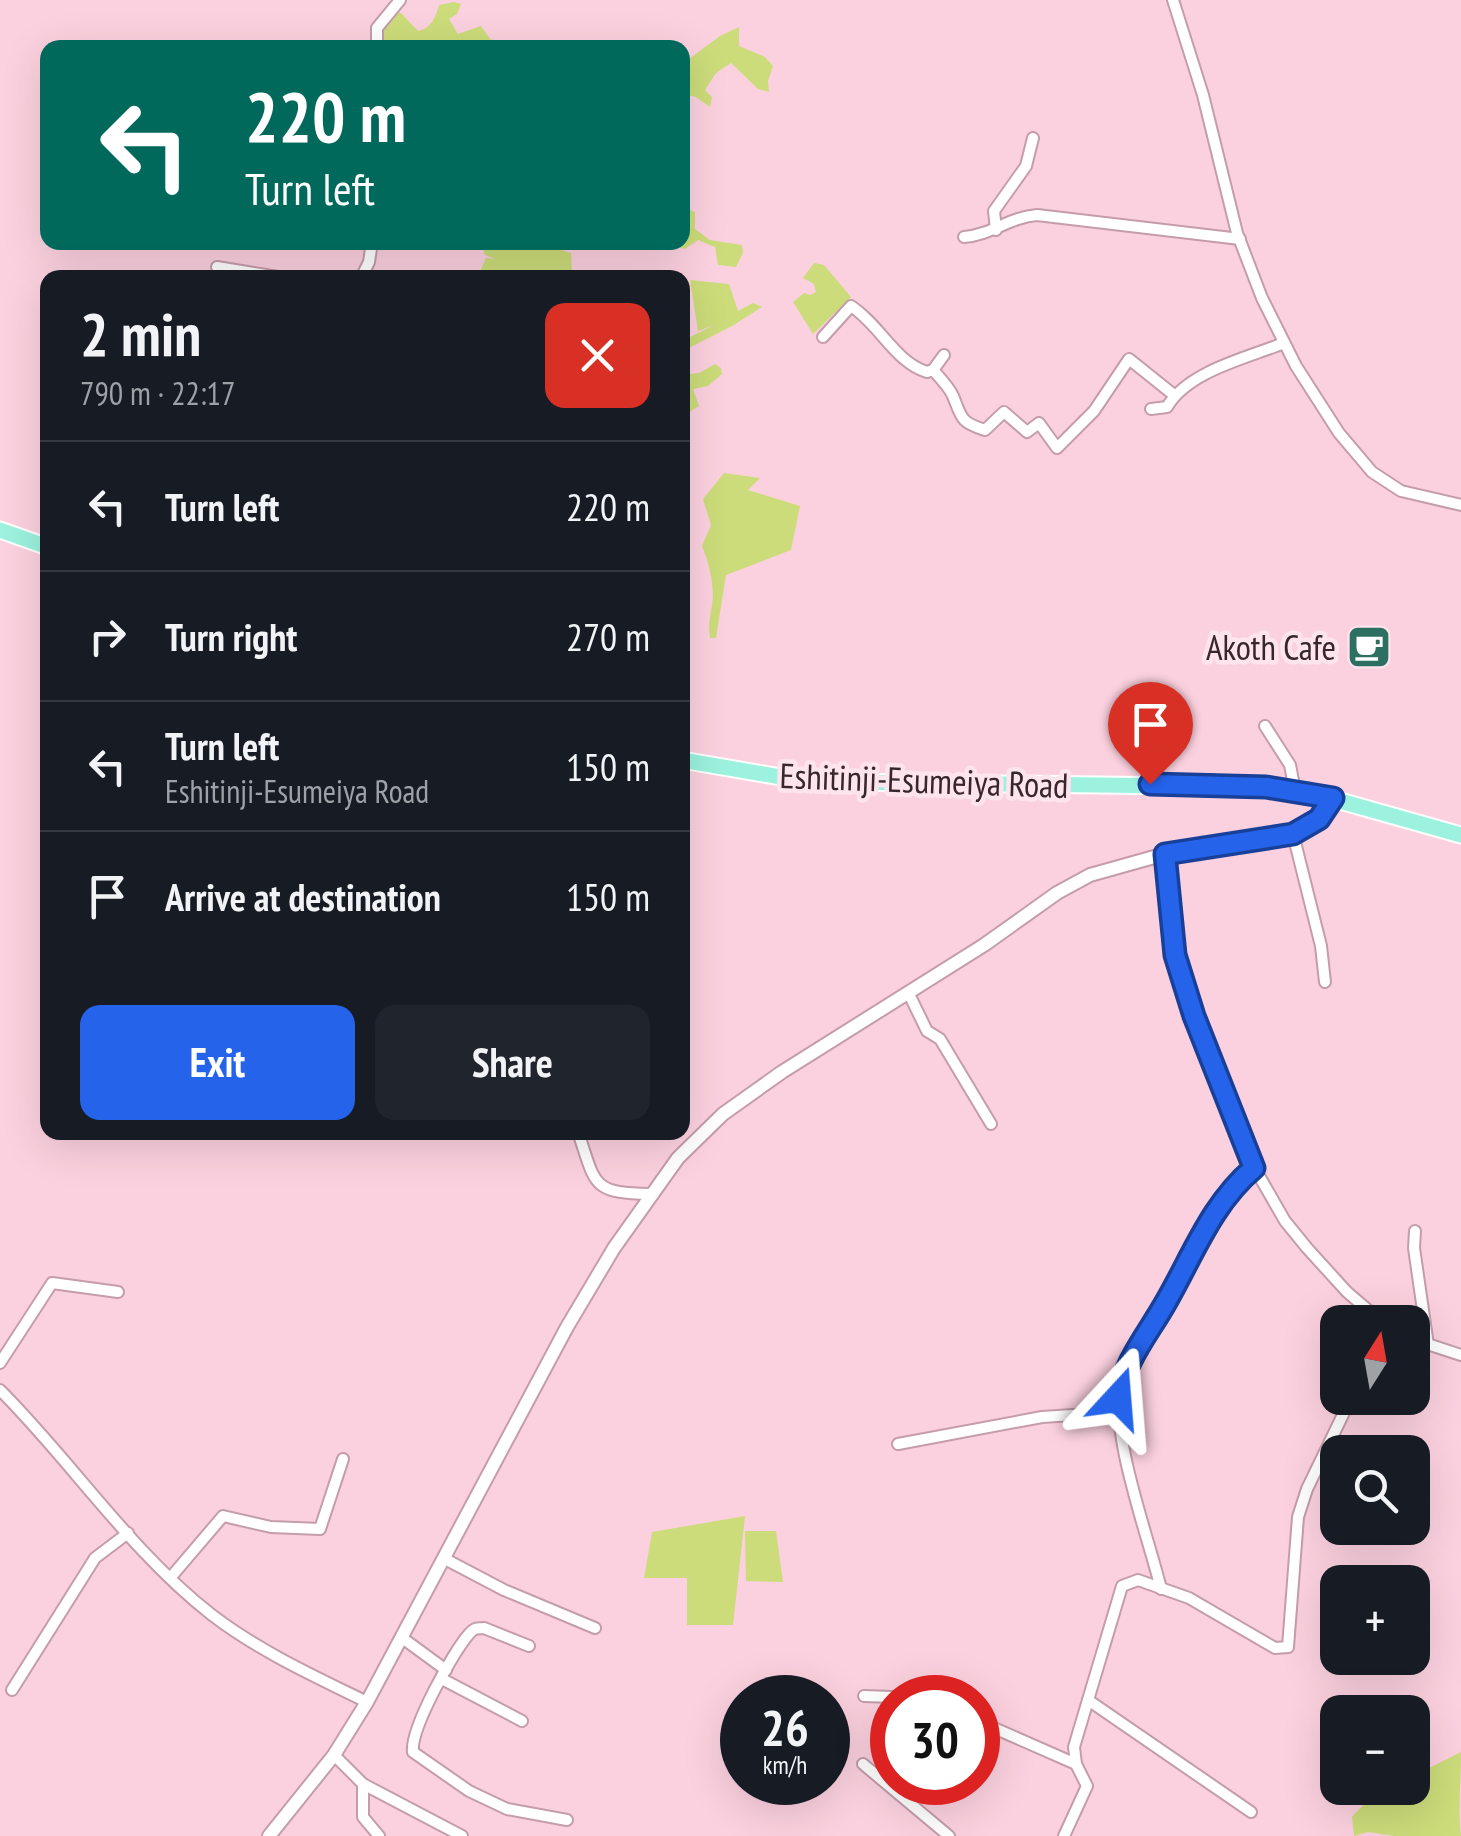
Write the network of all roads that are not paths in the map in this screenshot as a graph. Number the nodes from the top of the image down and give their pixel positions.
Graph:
1 (400, 0) edge
2 (1173, 0) edge
3 (378, 40) edge
4 (1032, 138) dead end
5 (996, 230) junction
6 (964, 237) dead end
7 (1240, 239) junction
8 (218, 267) dead end
9 (236, 270) edge
10 (823, 337) dead end
11 (1284, 342) junction
12 (944, 355) dead end
13 (934, 370) junction
14 (1174, 395) junction
15 (1151, 410) dead end
16 (1461, 505) edge
17 (0, 530) edge
18 (40, 544) edge
19 (1264, 726) dead end
20 (690, 761) edge
21 (1295, 791) junction
22 (1333, 798) junction
23 (1293, 834) junction
24 (1461, 834) edge
25 (1165, 854) junction
26 (1325, 982) dead end
27 (908, 992) junction
28 (991, 1124) dead end
29 (581, 1140) edge
30 (1254, 1168) junction
31 (650, 1194) junction
32 (1415, 1230) dead end
33 (118, 1292) dead end
34 (1362, 1305) edge
35 (1422, 1305) edge
36 (1430, 1346) edge
37 (1461, 1355) edge
38 (0, 1362) edge
39 (0, 1390) edge
40 (1119, 1412) junction
41 (1342, 1415) edge
42 (898, 1444) dead end
43 (343, 1459) dead end
44 (128, 1533) junction
45 (445, 1559) junction
46 (170, 1577) junction
47 (1162, 1589) junction
48 (595, 1628) dead end
49 (401, 1637) junction
50 (528, 1646) dead end
51 (444, 1674) junction
52 (12, 1690) dead end
53 (864, 1696) dead end
54 (870, 1696) edge
55 (1088, 1700) junction
56 (367, 1702) junction
57 (522, 1721) dead end
58 (1000, 1731) edge
59 (334, 1755) junction
60 (863, 1764) dead end
61 (1076, 1764) junction
62 (363, 1784) junction
63 (1251, 1812) dead end
64 (567, 1820) dead end
65 (268, 1836) edge
66 (379, 1836) edge
67 (462, 1836) edge
68 (949, 1836) edge
69 (1064, 1836) edge

1 - 3 street
2 - 7 street
4 - 5 street
5 - 6 street
5 - 7 street
7 - 11 street
8 - 9 street
10 - 13 street
11 - 14 street
11 - 16 street
12 - 13 street
13 - 14 street
14 - 15 street
17 - 18 highway
19 - 21 street
20 - 21 highway, Eshitinji-Esumeiya Road
21 - 22 highway, Eshitinji-Esumeiya Road
22 - 23 street
22 - 24 highway, Eshitinji-Esumeiya Road
23 - 25 street
23 - 26 street
25 - 27 street
25 - 30 street
27 - 28 street
27 - 31 street
29 - 31 street
30 - 34 street
30 - 40 street
31 - 45 street
32 - 35 street
33 - 38 street
36 - 37 street
39 - 44 street
40 - 42 street
40 - 47 street
41 - 47 street
43 - 46 street
44 - 46 street
44 - 52 street
45 - 48 street
45 - 49 street
46 - 56 street
47 - 55 street
49 - 51 street
49 - 56 street
50 - 51 street
51 - 57 street
51 - 64 street
53 - 54 street
55 - 61 street
55 - 63 street
56 - 59 street
58 - 61 street
59 - 62 street
59 - 65 street
60 - 68 street
61 - 69 street
62 - 66 street
62 - 67 street

